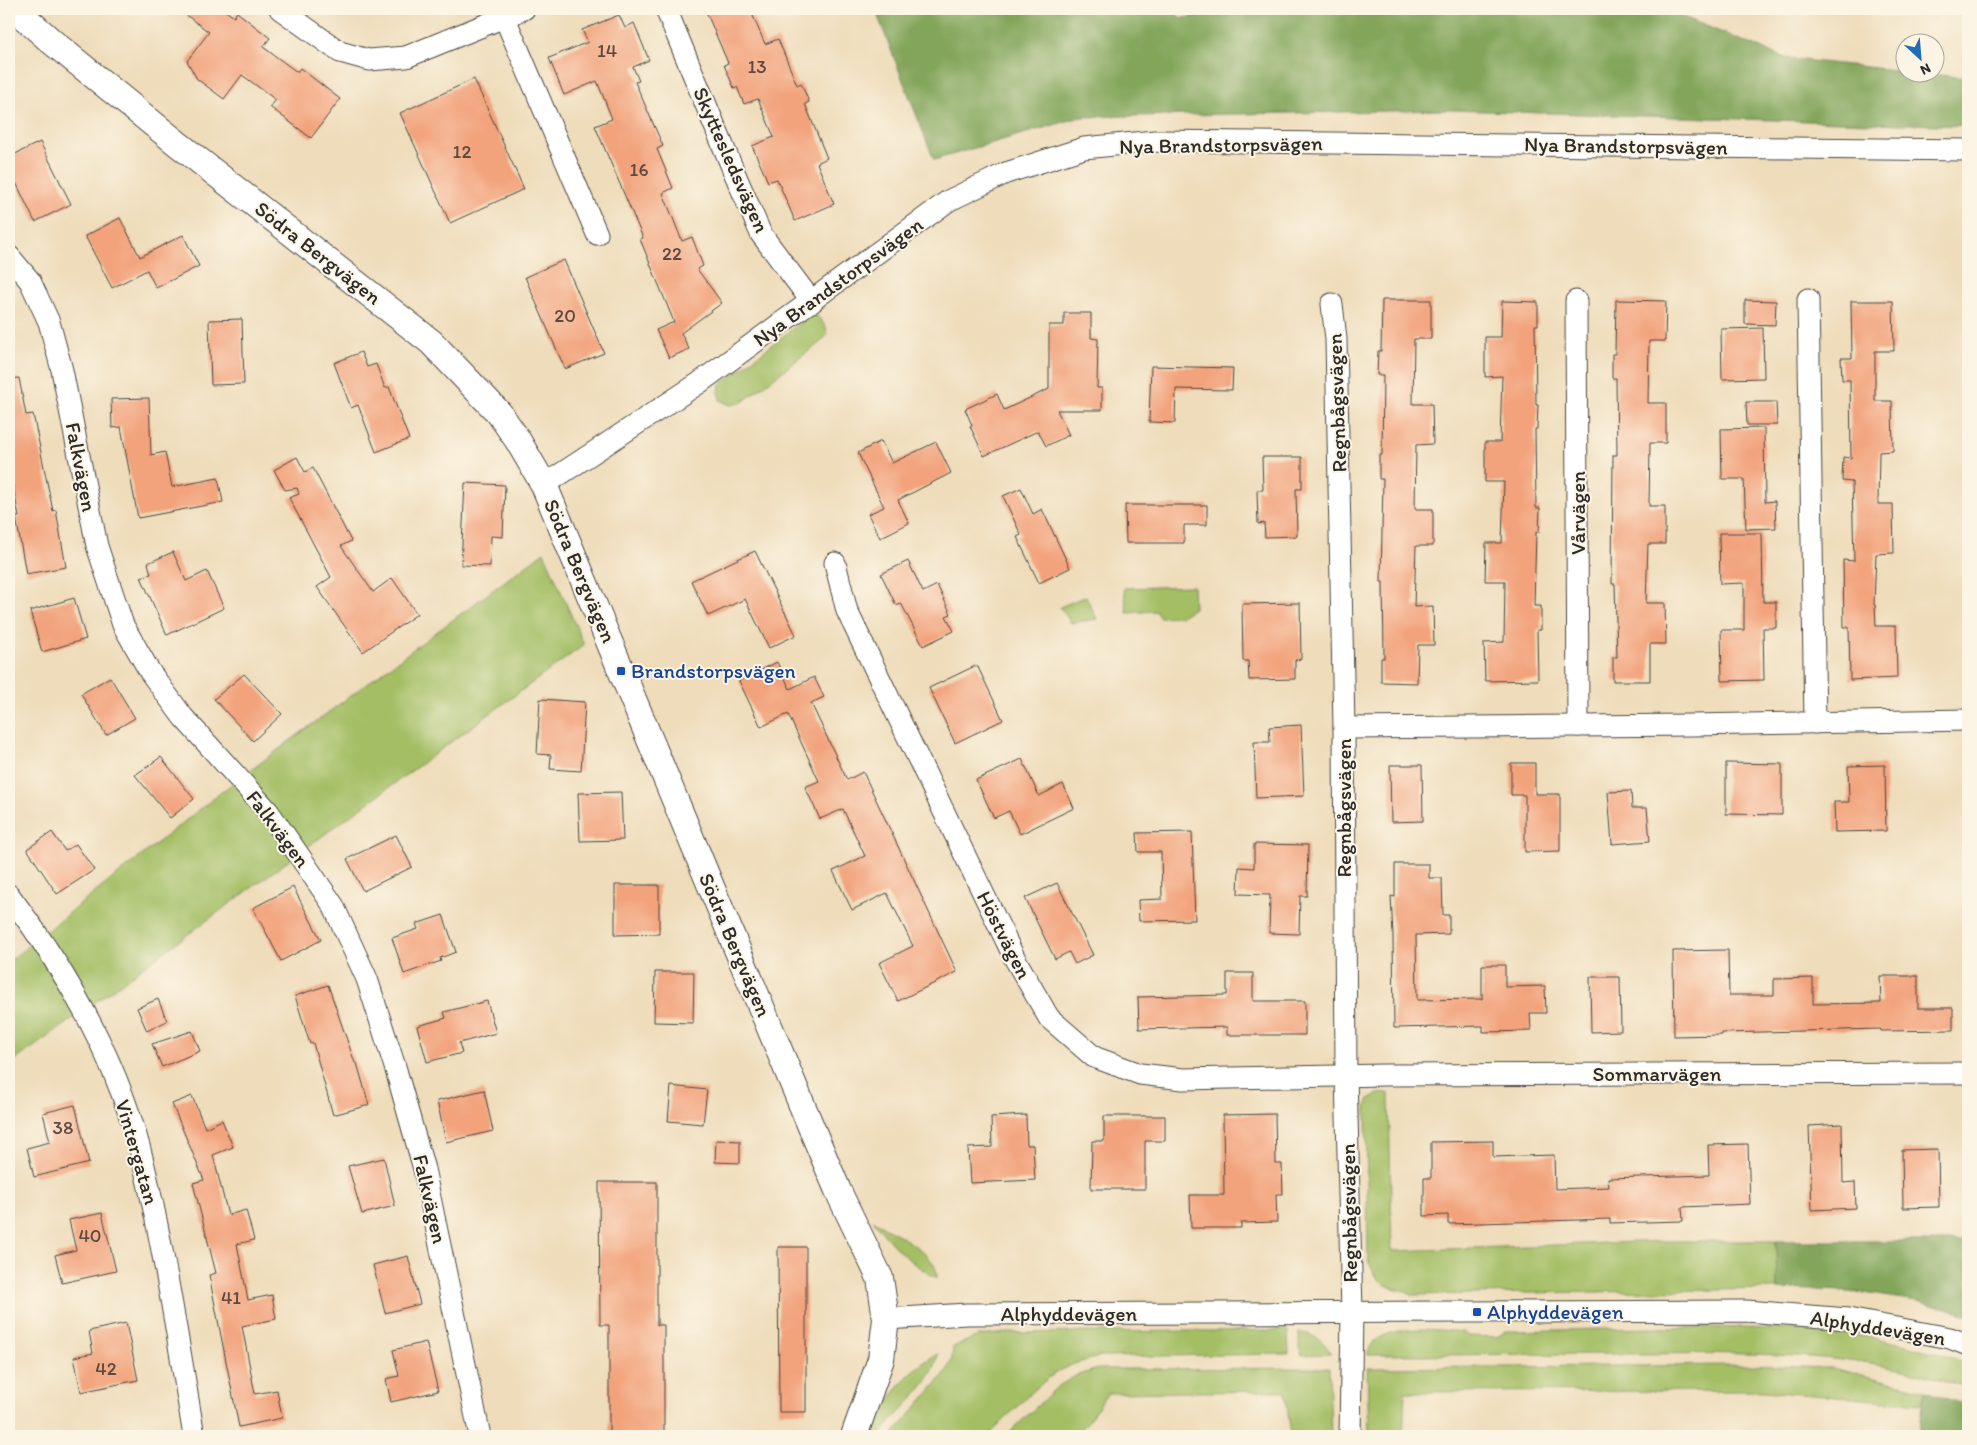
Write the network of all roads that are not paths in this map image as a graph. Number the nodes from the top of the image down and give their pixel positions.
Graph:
1 (15, 9) edge
2 (280, 9) edge
3 (524, 9) edge
4 (666, 9) edge
5 (504, 16) junction
6 (1968, 150) edge
7 (597, 234) dead end
8 (9, 256) edge
9 (1808, 299) dead end
10 (1576, 301) dead end
11 (812, 302) junction
12 (1332, 304) dead end
13 (544, 485) junction
14 (835, 563) dead end
15 (1968, 720) edge
16 (1815, 723) junction
17 (1578, 726) junction
18 (1344, 728) junction
19 (9, 894) edge
20 (1968, 1073) edge
21 (1346, 1076) junction
22 (1352, 1312) junction
23 (886, 1318) junction
24 (1968, 1345) edge
25 (194, 1436) edge
26 (480, 1436) edge
27 (854, 1436) edge
28 (1350, 1436) edge

1 - 13 street, Södra Bergvägen
2 - 5 street
3 - 5 street
4 - 11 street, Skyttesledsvägen
5 - 7 street
6 - 11 street, Nya Brandstorpsvägen
8 - 26 street, Falkvägen
9 - 16 street
10 - 17 street, Vårvägen
11 - 13 street, Nya Brandstorpsvägen
12 - 18 street, Regnbågsvägen
13 - 23 street, Södra Bergvägen
14 - 21 street, Höstvägen
15 - 16 street
16 - 17 street
17 - 18 street
18 - 21 street, Regnbågsvägen
19 - 25 street, Vintergatan
20 - 21 street, Sommarvägen
21 - 22 street, Regnbågsvägen
22 - 23 street, Alphyddevägen
22 - 24 street, Alphyddevägen
22 - 28 street, Regnbågsvägen
23 - 27 street, Södra Bergvägen

